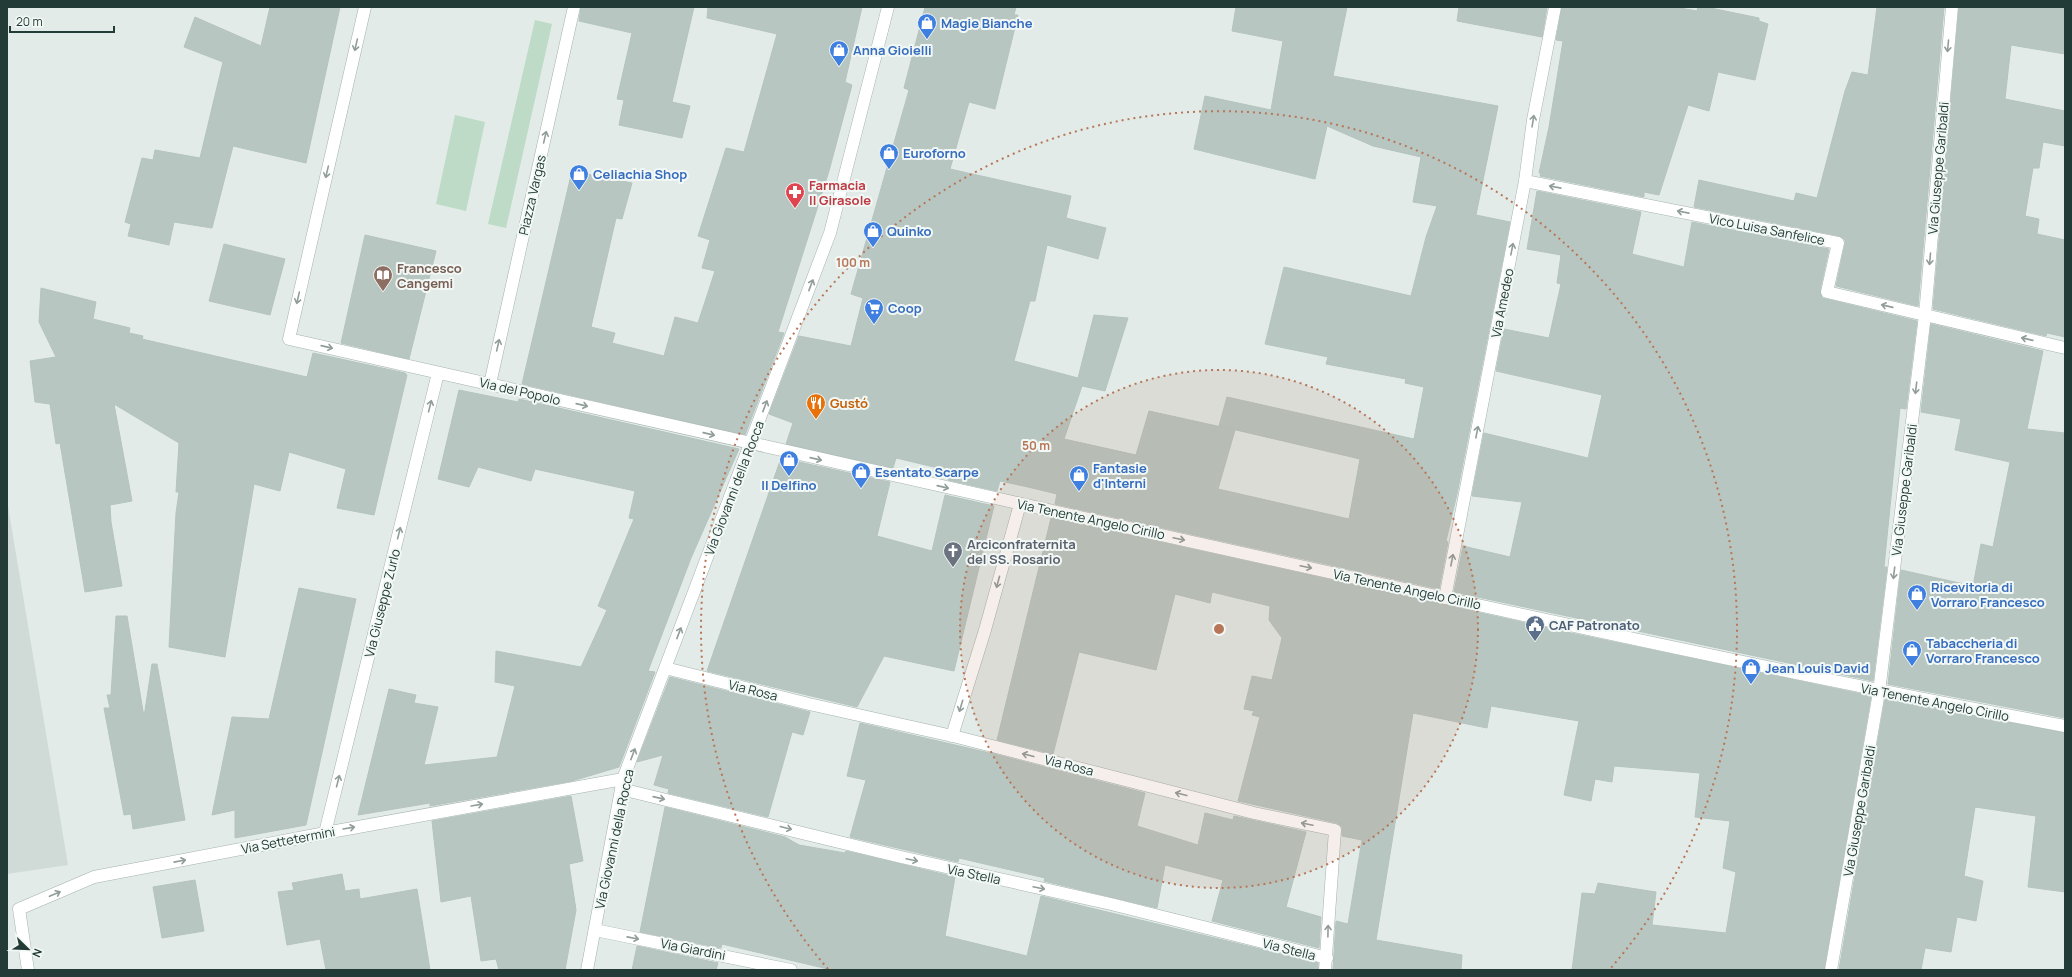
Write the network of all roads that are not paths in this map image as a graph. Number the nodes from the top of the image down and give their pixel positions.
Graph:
1 (365, 7) edge
2 (574, 7) edge
3 (888, 7) edge
4 (1555, 7) edge
5 (1952, 7) edge
6 (1525, 181) junction
7 (1925, 315) junction
8 (2065, 348) edge
9 (438, 373) junction
10 (490, 384) junction
11 (750, 444) junction
12 (1020, 504) junction
13 (1445, 598) junction
14 (665, 668) junction
15 (1879, 692) junction
16 (2065, 726) edge
17 (952, 736) junction
18 (622, 784) junction
19 (325, 833) junction
20 (595, 930) junction
21 (1326, 964) edge
22 (28, 970) edge
23 (587, 970) edge
24 (791, 970) edge
25 (1831, 970) edge

1 -> 9 street, Via del Popolo
10 -> 2 street, Piazza Vargas
11 -> 3 street, Via Giovanni della Rocca
6 -> 4 street, Via Amedeo
5 -> 7 street, Via Giuseppe Garibaldi
7 -> 6 street, Vico Luisa Sanfelice
13 -> 6 street, Via Amedeo
8 -> 7 street, Vico Luisa Sanfelice
7 -> 15 street, Via Giuseppe Garibaldi
9 - 10 street, Via del Popolo
19 -> 9 street, Via Giuseppe Zurlo
10 -> 11 street, Via del Popolo
11 -> 12 street, Via Tenente Angelo Cirillo
14 -> 11 street, Via Giovanni della Rocca
12 -> 13 street, Via Tenente Angelo Cirillo
12 -> 17 street
13 - 15 street, Via Tenente Angelo Cirillo
14 - 17 street, Via Rosa
18 -> 14 street, Via Giovanni della Rocca
15 - 16 street, Via Tenente Angelo Cirillo
15 - 25 street, Via Giuseppe Garibaldi
21 -> 17 street, Via Rosa
19 -> 18 street, Via Settetermini
18 - 20 street, Via Giovanni della Rocca
18 -> 21 street, Via Stella
22 -> 19 street, Via Settetermini
20 - 23 street, Via Giovanni della Rocca
20 -> 24 street, Via Giardini

